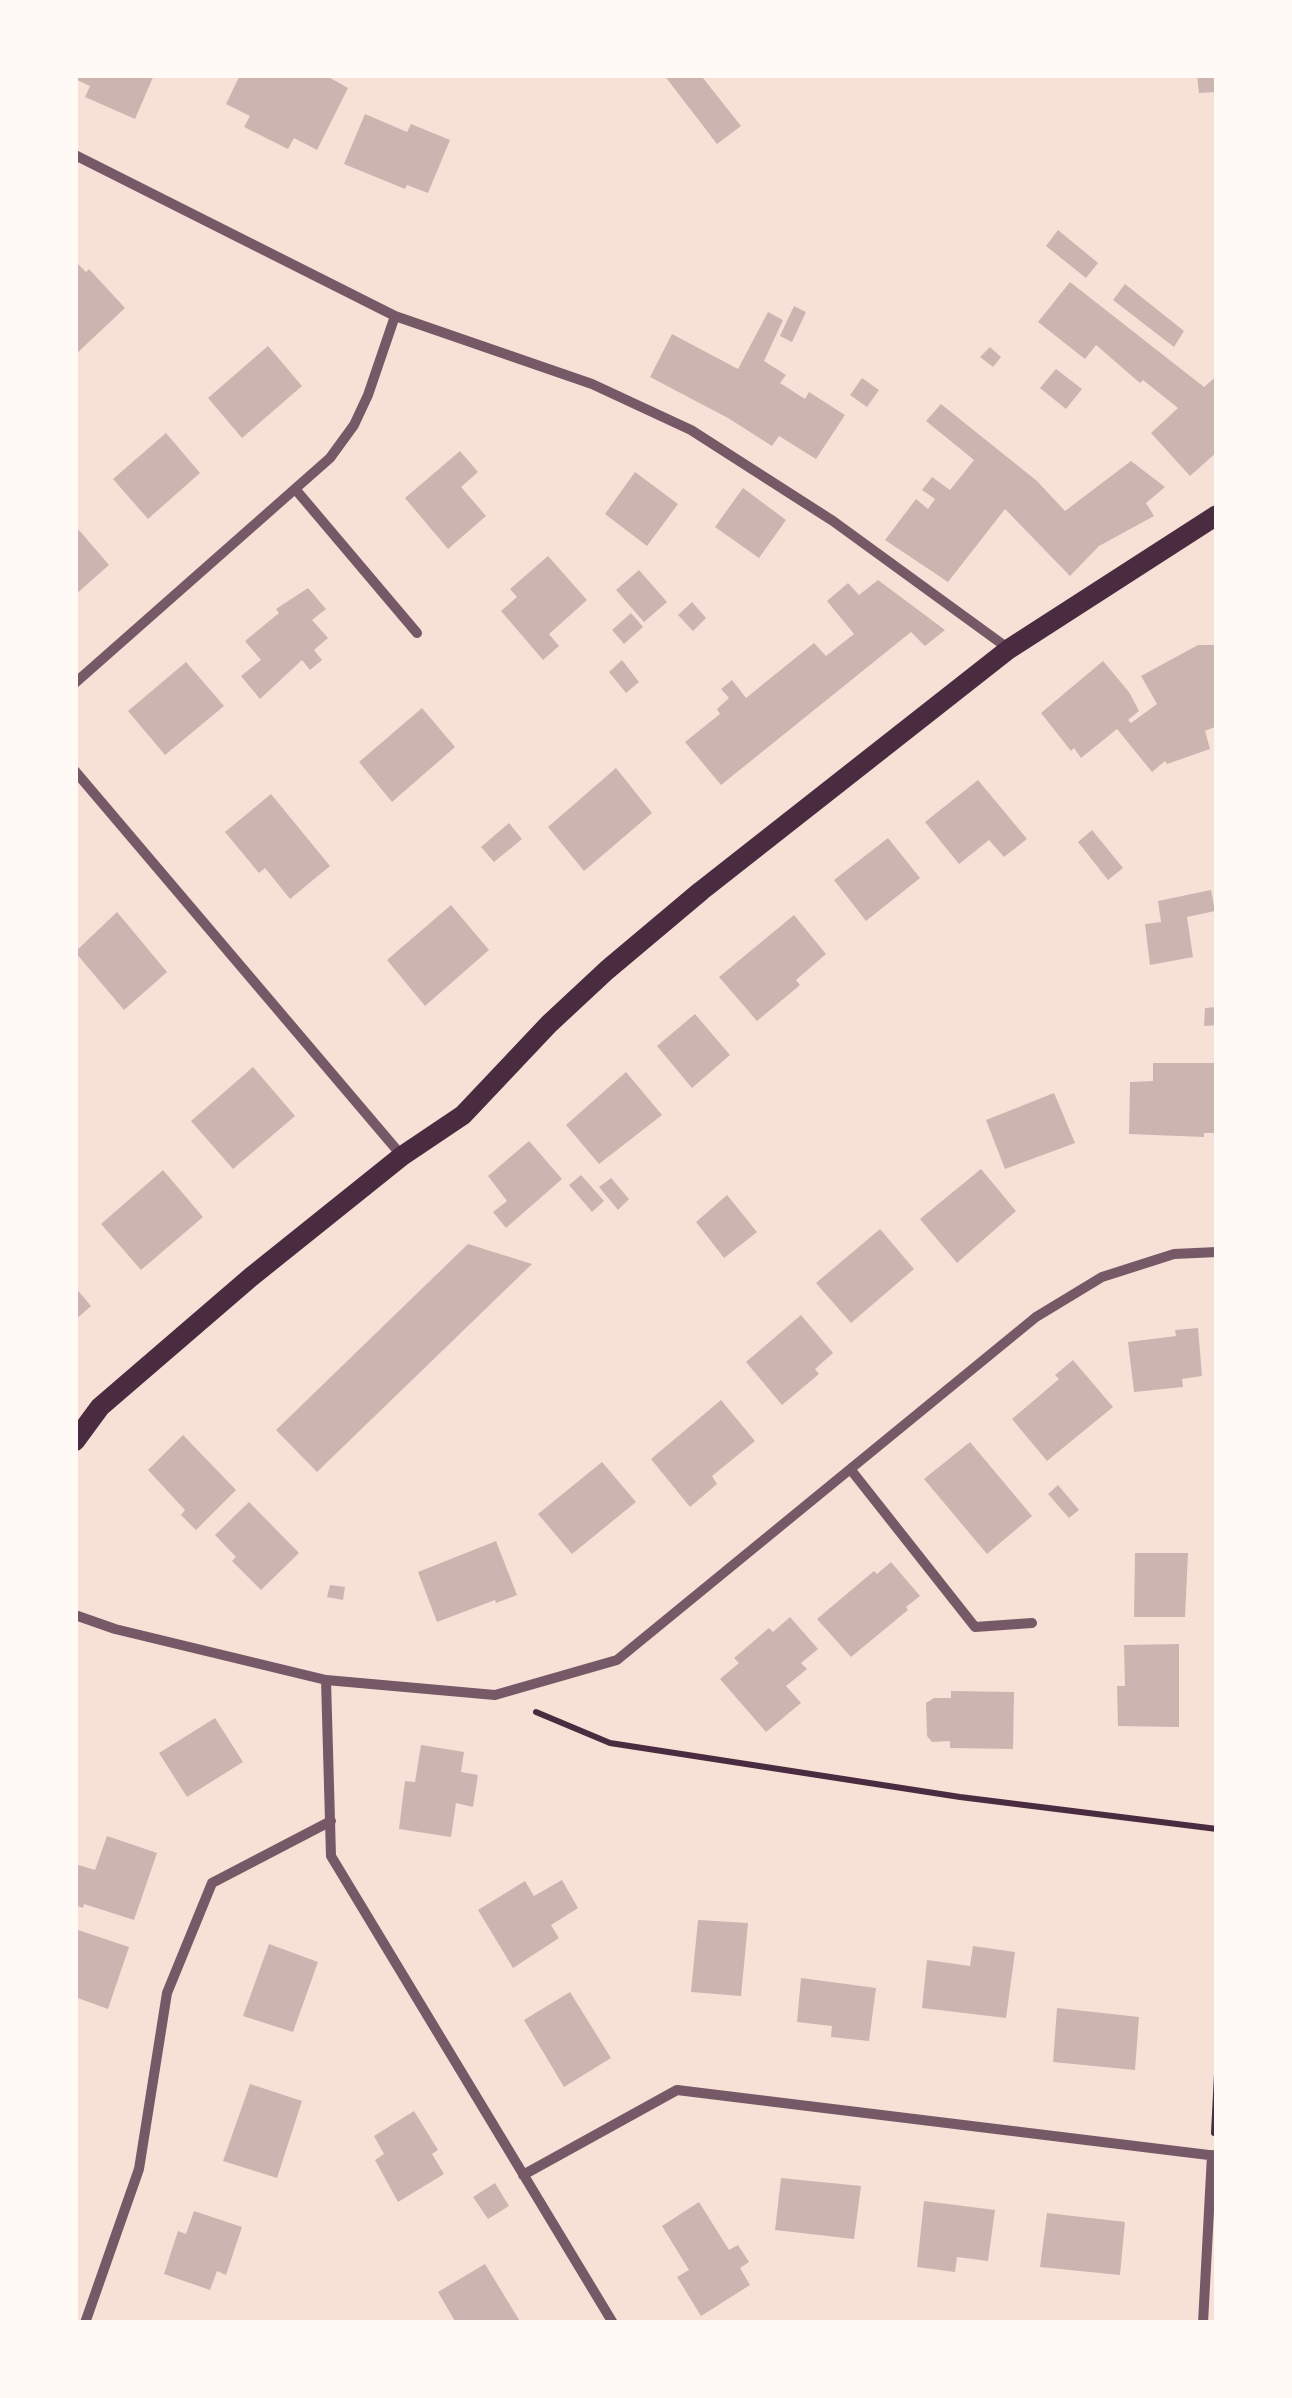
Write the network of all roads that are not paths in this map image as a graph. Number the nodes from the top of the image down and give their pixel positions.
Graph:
1 (75, 154) edge
2 (395, 316) junction
3 (296, 490) junction
4 (1217, 515) edge
5 (416, 632) dead end
6 (1009, 649) junction
7 (75, 683) edge
8 (75, 771) edge
9 (402, 1156) junction
10 (1217, 1252) edge
11 (75, 1441) edge
12 (851, 1470) junction
13 (75, 1615) edge
14 (1032, 1623) dead end
15 (326, 1680) junction
16 (331, 1821) junction
17 (1215, 2156) edge
18 (523, 2175) junction
19 (85, 2323) edge
20 (613, 2323) edge
21 (1204, 2323) edge

1 - 2 street
2 - 3 street
2 - 6 street
3 - 5 street
3 - 7 street
4 - 6 main road
6 - 9 main road
8 - 9 street
9 - 11 main road
10 - 12 street
12 - 14 street
12 - 15 street
13 - 15 street
15 - 16 street
16 - 18 street
16 - 19 street
17 - 18 street
17 - 21 street
18 - 20 street

